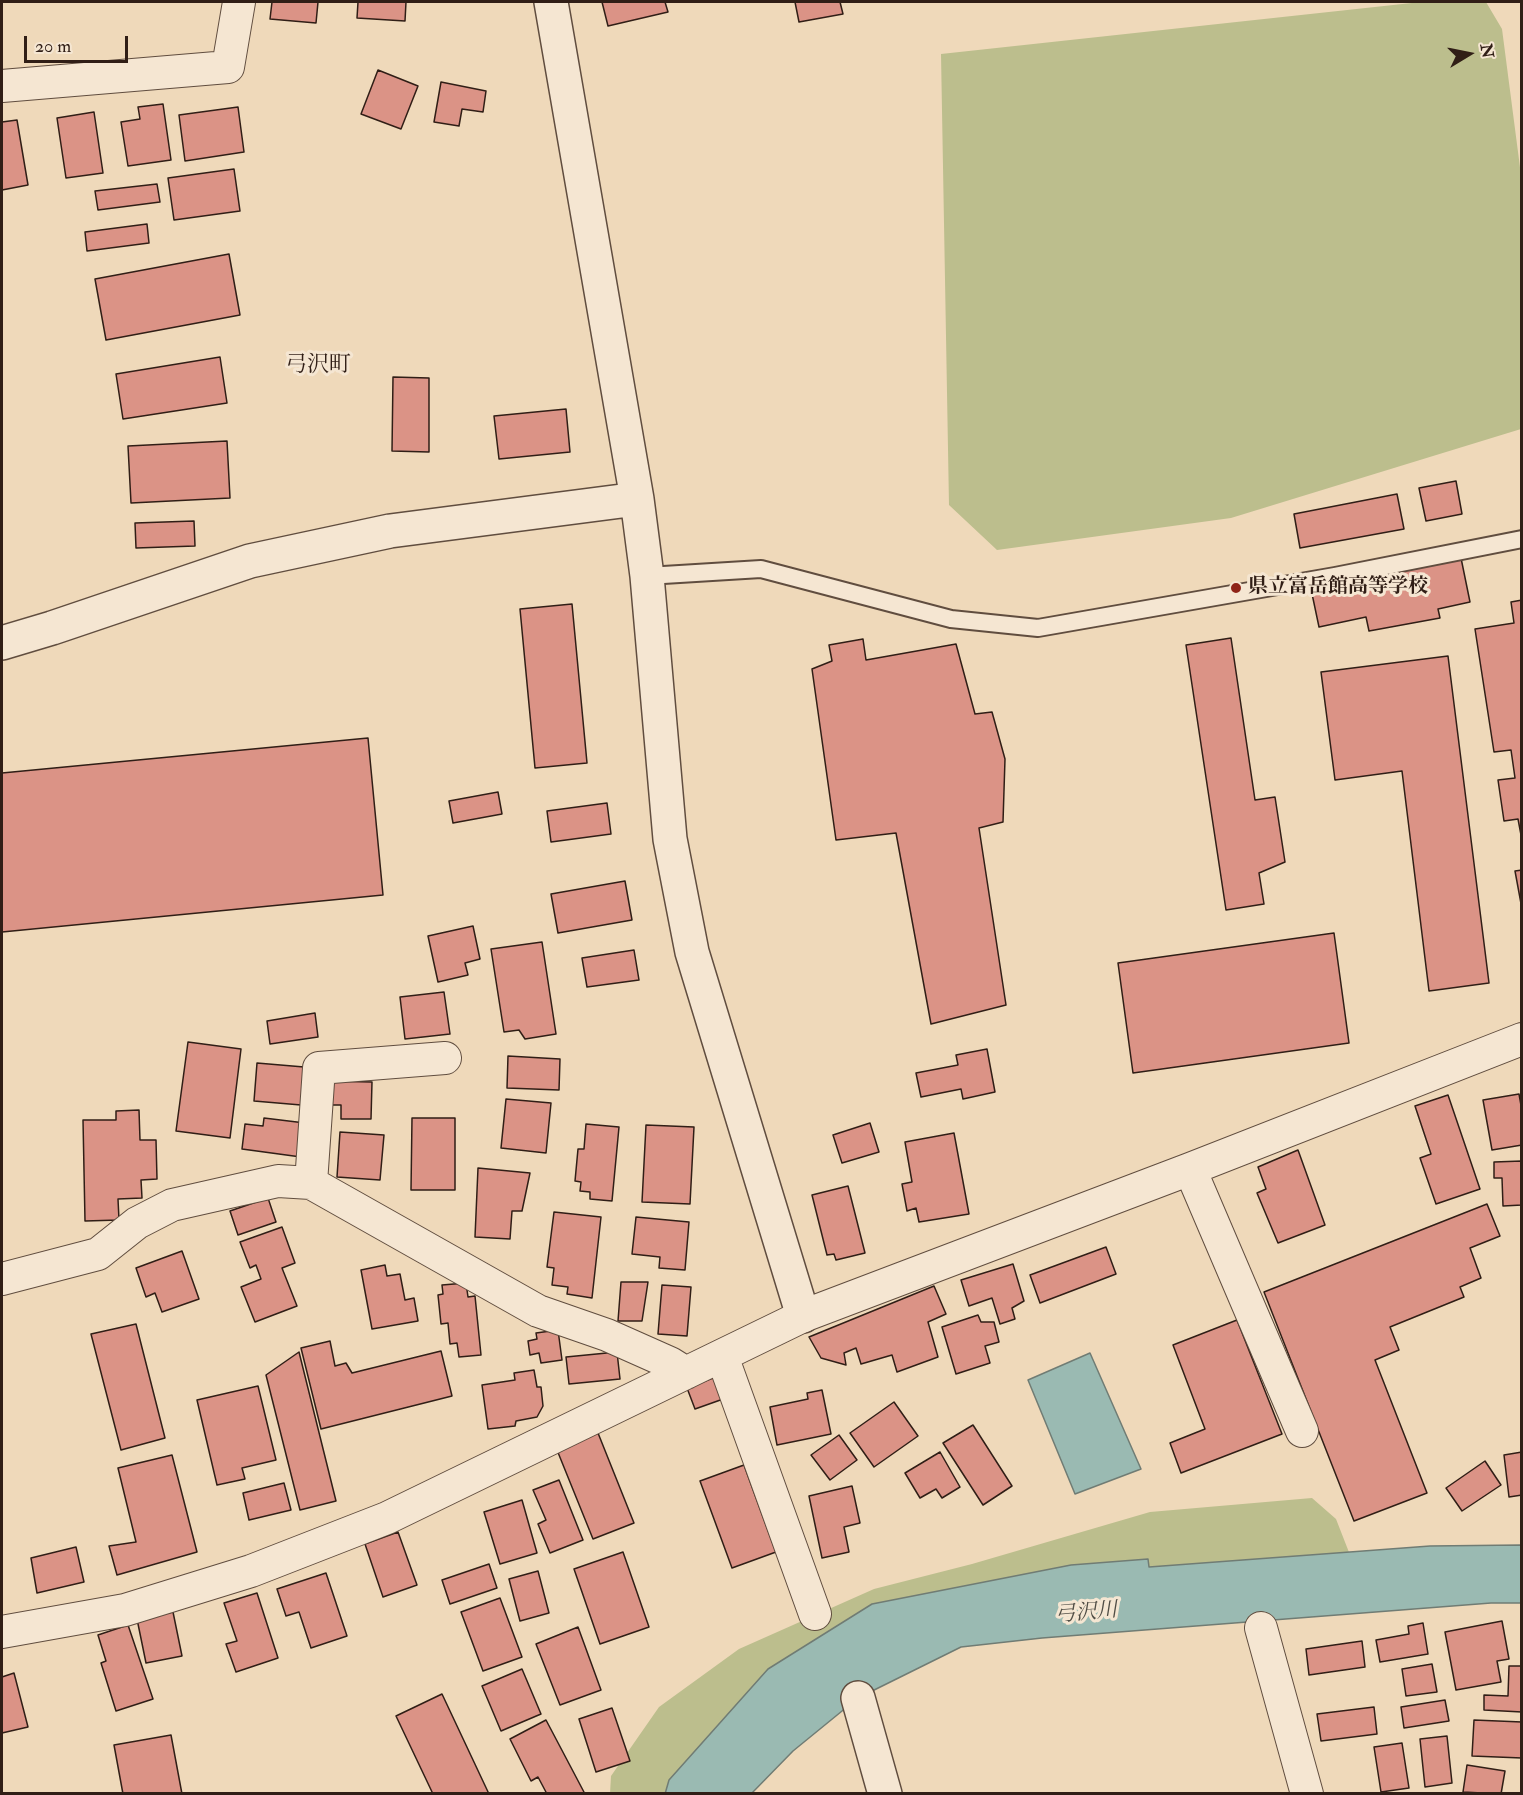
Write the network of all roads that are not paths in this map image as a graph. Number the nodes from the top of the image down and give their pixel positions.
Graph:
1 (238, 2) edge
2 (551, 2) edge
3 (2, 86) edge
4 (637, 499) junction
5 (1521, 539) edge
6 (647, 576) junction
7 (2, 643) edge
8 (1521, 1039) edge
9 (445, 1058) dead end
10 (1191, 1169) junction
11 (311, 1183) junction
12 (2, 1279) edge
13 (802, 1316) junction
14 (722, 1356) junction
15 (686, 1374) junction
16 (1302, 1431) dead end
17 (815, 1614) dead end
18 (1261, 1628) dead end
19 (2, 1632) edge
20 (858, 1698) dead end
21 (885, 1794) edge
22 (1307, 1794) edge

1 - 3 street
2 - 4 street
4 - 6 street
4 - 7 street
5 - 6 lane
6 - 13 street
8 - 10 street
9 - 11 street
10 - 13 street
10 - 16 street
11 - 12 street
11 - 15 street
13 - 14 street
14 - 15 street
14 - 17 street
15 - 19 street
18 - 22 street
20 - 21 street

